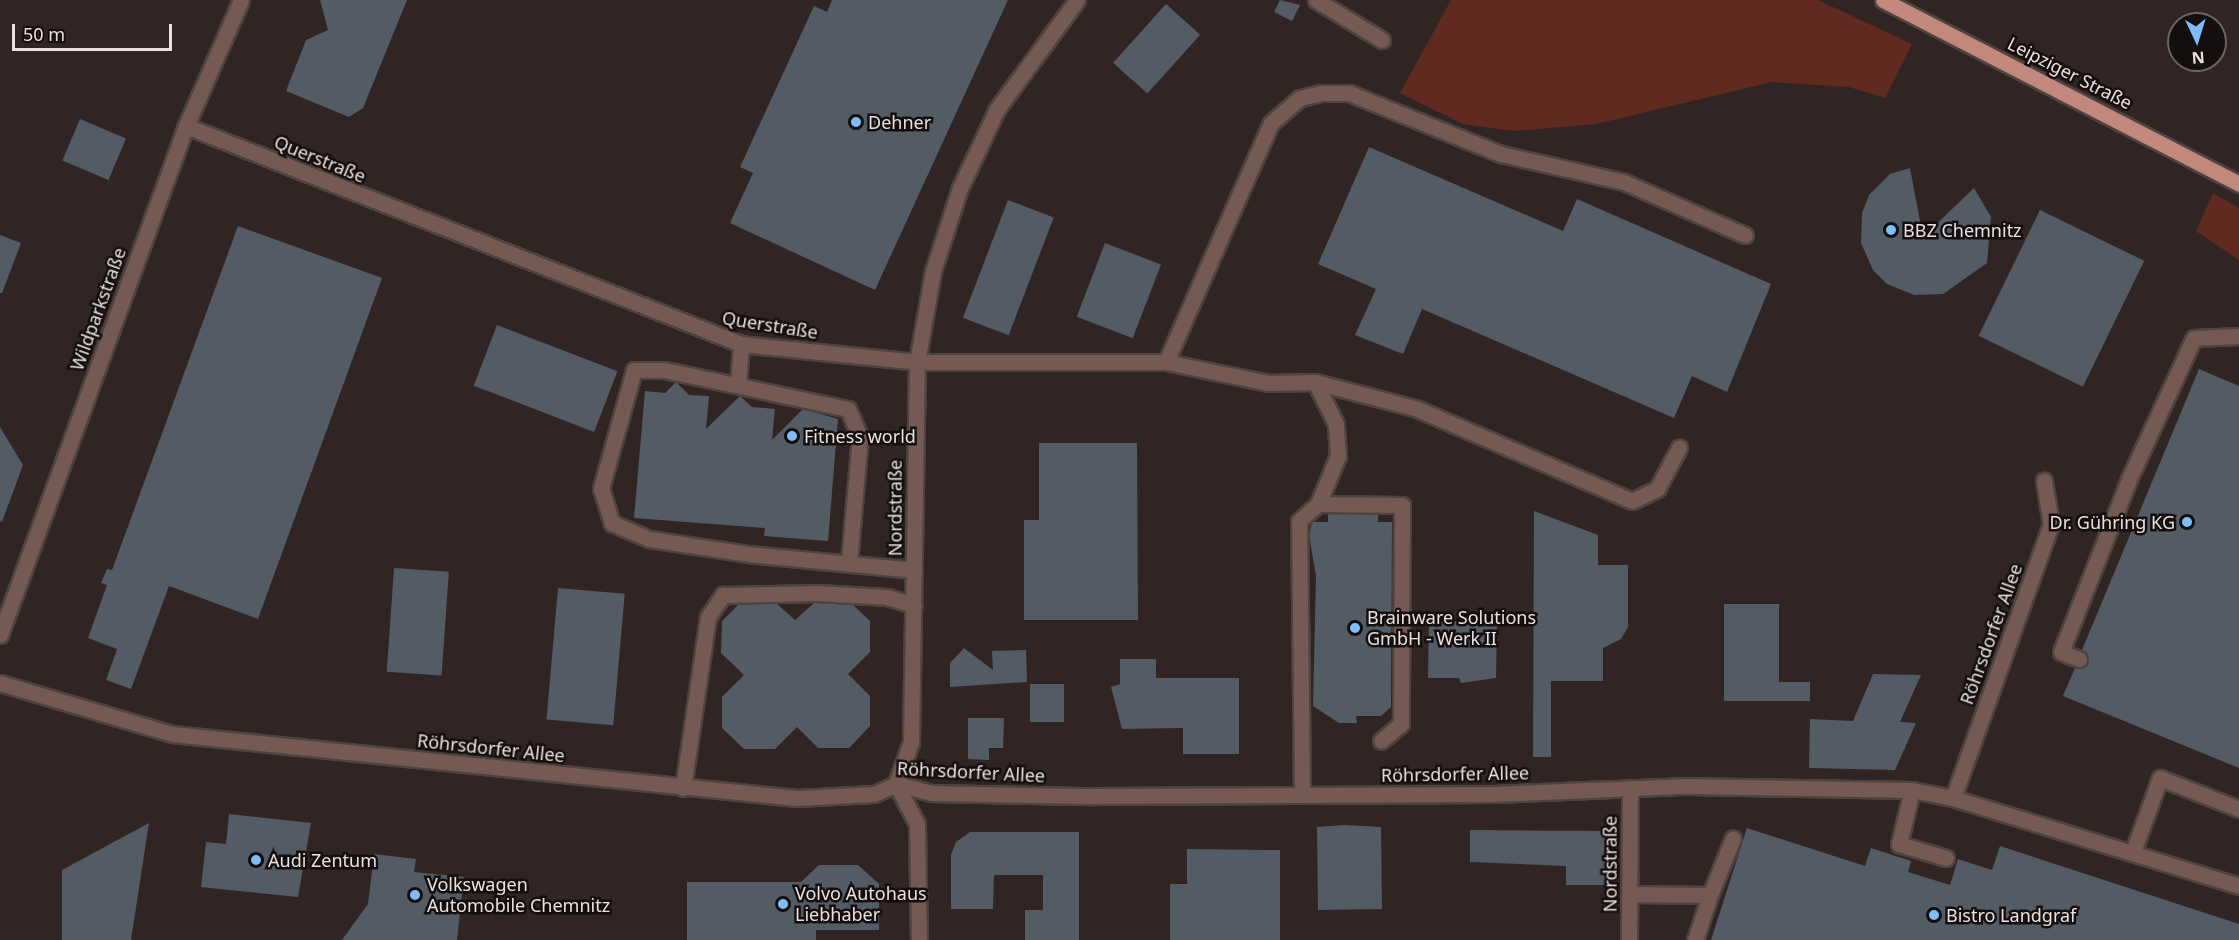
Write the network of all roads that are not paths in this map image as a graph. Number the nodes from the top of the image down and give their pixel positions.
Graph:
1 (241, 0) edge
2 (1077, 0) edge
3 (1316, 0) edge
4 (1883, 0) edge
5 (1382, 40) dead end
6 (186, 126) junction
7 (2239, 184) edge
8 (1745, 235) dead end
9 (2239, 336) edge
10 (741, 344) junction
11 (917, 362) junction
12 (1166, 362) junction
13 (1314, 382) junction
14 (738, 384) junction
15 (1679, 448) dead end
16 (2044, 481) dead end
17 (1318, 504) junction
18 (849, 562) junction
19 (914, 570) junction
20 (914, 605) junction
21 (0, 635) edge
22 (2079, 659) dead end
23 (0, 683) edge
24 (1381, 741) dead end
25 (896, 784) junction
26 (683, 788) junction
27 (1630, 788) junction
28 (1912, 790) junction
29 (1302, 795) junction
30 (1953, 798) junction
31 (2239, 809) edge
32 (1733, 838) dead end
33 (2133, 852) junction
34 (1946, 858) dead end
35 (2239, 886) edge
36 (1630, 894) junction
37 (1710, 896) junction
38 (919, 940) edge
39 (1629, 940) edge
40 (1695, 940) edge

1 - 6 street, Wildparkstraße
2 - 11 street, Nordstraße
3 - 5 street
4 - 7 main road, Leipziger Straße
6 - 10 street, Querstraße
6 - 21 street, Wildparkstraße
8 - 12 street
9 - 22 street
10 - 11 street, Querstraße
10 - 14 street
11 - 12 street, Querstraße
11 - 19 street, Nordstraße
12 - 13 street, Querstraße
13 - 15 street, Querstraße
13 - 17 street
14 - 18 street
14 - 18 street
16 - 30 street, Röhrsdorfer Allee
17 - 24 street
17 - 29 street
18 - 19 street
19 - 20 street, Nordstraße
20 - 25 street, Nordstraße
20 - 26 street
23 - 26 street, Röhrsdorfer Allee
25 - 26 street, Röhrsdorfer Allee
25 - 29 street, Röhrsdorfer Allee
25 - 38 street
27 - 28 street, Röhrsdorfer Allee
27 - 29 street, Röhrsdorfer Allee
27 - 36 street, Nordstraße
28 - 30 street, Röhrsdorfer Allee
28 - 34 street
30 - 33 street, Röhrsdorfer Allee
31 - 33 street
32 - 37 street
33 - 35 street, Röhrsdorfer Allee
36 - 37 street
36 - 39 street, Nordstraße
37 - 40 street

